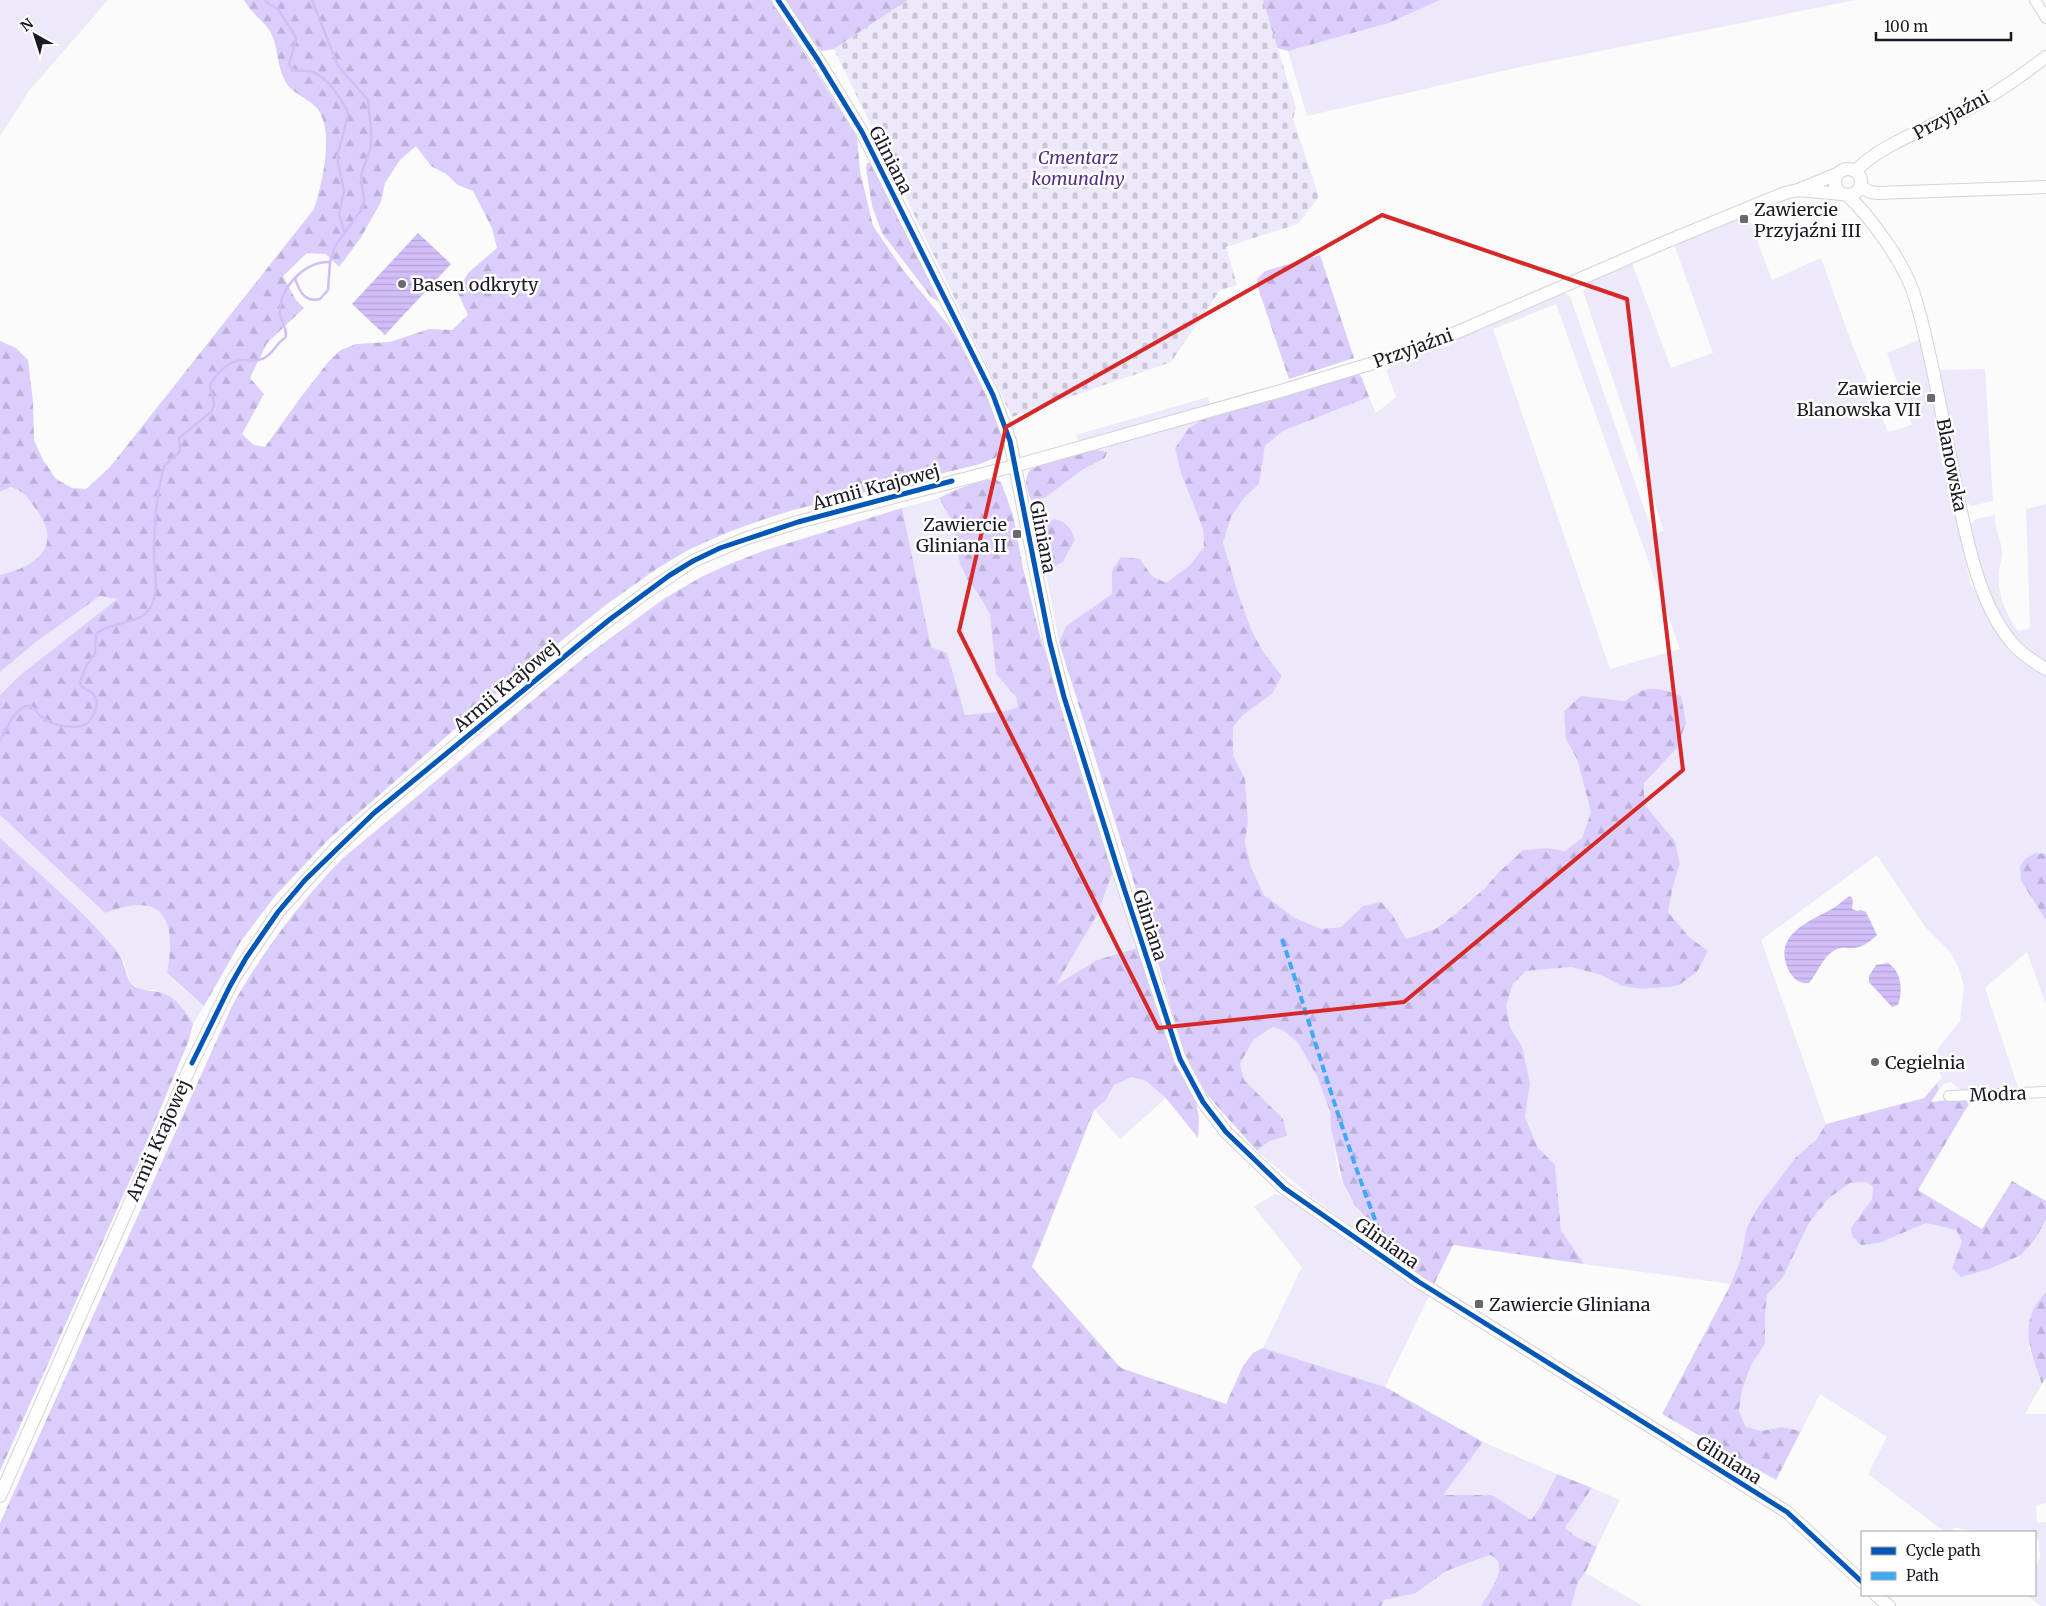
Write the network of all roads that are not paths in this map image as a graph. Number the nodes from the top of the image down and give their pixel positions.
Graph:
1 (778, 0) edge
2 (2035, 0) edge
3 (2046, 18) edge
4 (2046, 56) edge
5 (1856, 171) junction
6 (1837, 174) junction
7 (2046, 187) edge
8 (1866, 189) junction
9 (1798, 190) junction
10 (1845, 195) junction
11 (1870, 218) junction
12 (1014, 466) junction
13 (2046, 669) edge
14 (2046, 1092) edge
15 (1949, 1096) dead end
16 (0, 1496) edge
17 (1861, 1581) edge
18 (1877, 1596) edge
19 (1888, 1606) edge

1 - 12 street, Gliniana
2 - 3 street
4 - 5 street, Przyjaźni
5 - 6 street
5 - 8 street
6 - 9 street, Przyjaźni
6 - 10 street
7 - 8 street
8 - 10 street
8 - 11 street
9 - 10 street, Przyjaźni
9 - 12 street, Przyjaźni
10 - 11 street, Blanowska
11 - 13 street, Blanowska
12 - 16 street, Armii Krajowej
12 - 17 street, Gliniana
14 - 15 street, Modra
18 - 19 street

